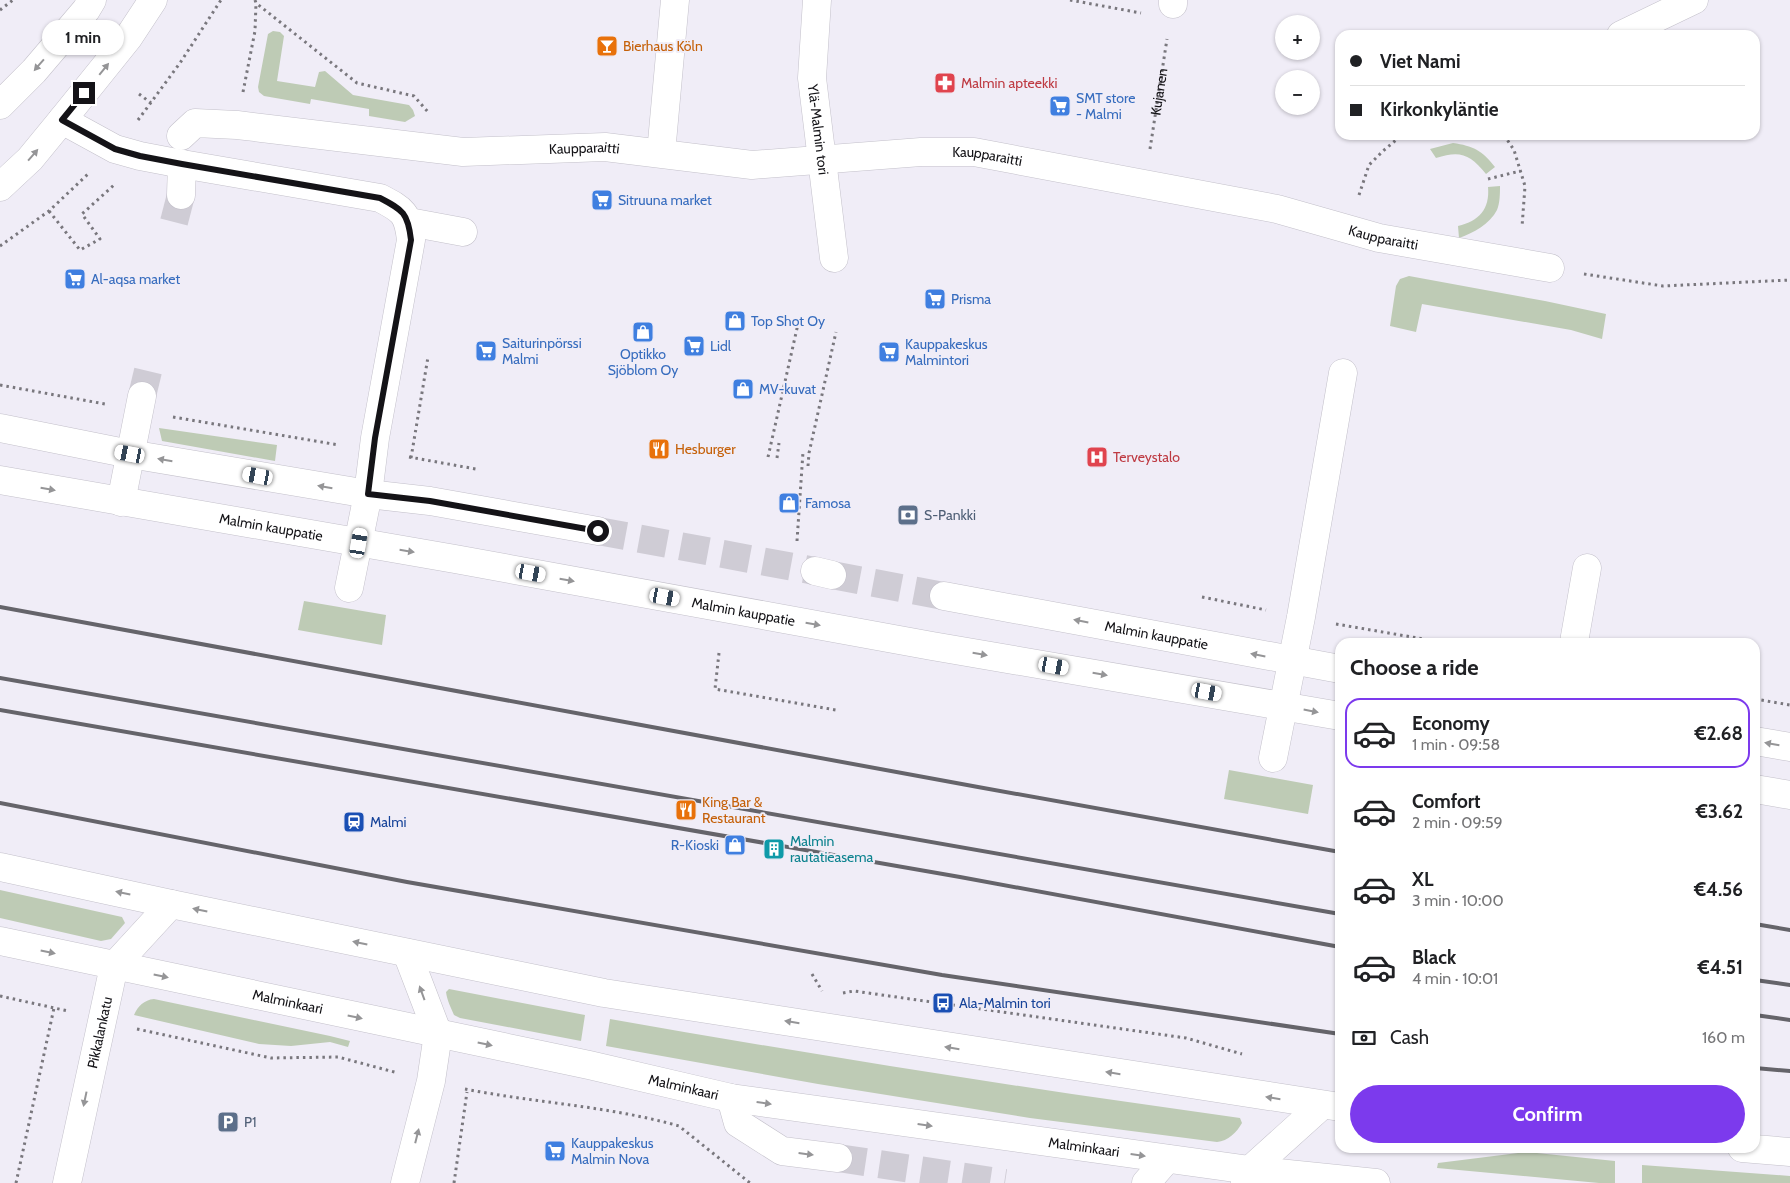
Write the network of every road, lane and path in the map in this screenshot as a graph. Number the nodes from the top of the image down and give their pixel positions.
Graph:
1 (13, 0) edge
2 (92, 0) edge
3 (153, 0) edge
4 (221, 0) edge
5 (675, 0) edge
6 (817, 0) edge
7 (1070, 0) edge
8 (1694, 0) edge
9 (256, 2) edge
10 (1172, 8) edge
11 (0, 10) edge
12 (1631, 30) edge
13 (244, 84) dead end
14 (140, 94) dead end
15 (151, 103) junction
16 (0, 105) edge
17 (62, 120) junction
18 (181, 136) dead end
19 (1396, 140) edge
20 (1507, 140) edge
21 (115, 149) junction
22 (463, 152) junction
23 (661, 153) junction
24 (822, 160) junction
25 (182, 164) junction
26 (1520, 171) junction
27 (1488, 179) dead end
28 (117, 182) dead end
29 (1144, 185) junction
30 (0, 187) edge
31 (181, 195) tunnel mouth
32 (48, 211) junction
33 (409, 222) junction
34 (1348, 229) junction
35 (463, 232) dead end
36 (0, 246) edge
37 (834, 258) dead end
38 (1519, 263) junction
39 (1550, 268) joint
40 (1790, 280) edge
41 (798, 324) dead end
42 (836, 332) dead end
43 (1343, 373) dead end
44 (0, 385) edge
45 (140, 403) junction
46 (0, 428) edge
47 (779, 443) dead end
48 (347, 447) dead end
49 (803, 452) dead end
50 (130, 454) junction
51 (404, 456) dead end
52 (768, 457) dead end
53 (776, 458) dead end
54 (808, 466) dead end
55 (476, 469) dead end
56 (0, 480) edge
57 (368, 494) junction
58 (121, 502) junction
59 (598, 531) tunnel mouth
60 (797, 541) dead end
61 (359, 543) junction
62 (1587, 568) dead end
63 (349, 588) dead end
64 (944, 596) tunnel mouth
65 (1202, 597) dead end
66 (1301, 617) junction
67 (1419, 638) edge
68 (1575, 638) edge
69 (719, 653) dead end
70 (1292, 661) junction
71 (1335, 668) edge
72 (1760, 700) edge
73 (1283, 705) junction
74 (1790, 705) edge
75 (836, 710) dead end
76 (1335, 715) edge
77 (1760, 742) edge
78 (1790, 747) edge
79 (1273, 758) dead end
80 (1760, 791) edge
81 (1790, 795) edge
82 (0, 866) edge
83 (171, 904) junction
84 (0, 942) edge
85 (407, 953) junction
86 (114, 966) junction
87 (812, 974) dead end
88 (834, 994) dead end
89 (0, 996) edge
90 (825, 996) dead end
91 (54, 1008) junction
92 (101, 1019) junction
93 (438, 1034) junction
94 (1242, 1054) dead end
95 (431, 1081) junction
96 (467, 1089) junction
97 (731, 1098) junction
98 (1331, 1106) edge
99 (1760, 1150) edge
100 (1790, 1152) edge
101 (838, 1158) tunnel mouth
102 (1168, 1159) junction
103 (1247, 1176) edge
104 (16, 1183) edge
105 (67, 1183) edge
106 (405, 1183) edge
107 (454, 1183) edge
108 (750, 1183) edge
109 (1146, 1183) edge
110 (1376, 1183) edge

1 - 11 path
2 -> 16 main road
17 -> 3 main road
4 - 15 path
5 - 23 main road
6 - 24 main road, Ylä-Malmin tori
7 - 10 path
8 - 12 main road
9 - 13 path
9 - 22 path
10 - 29 path, Kujanen
14 - 15 path
15 - 21 path
17 - 21 main road
30 -> 17 main road
18 - 22 main road, Kaupparaitti
19 - 34 path
20 - 26 path
21 - 25 main road
21 - 32 path
22 - 23 main road, Kaupparaitti
23 - 24 main road, Kaupparaitti
24 - 29 main road, Kaupparaitti
24 - 37 main road, Ylä-Malmin tori
25 - 31 main road
25 - 33 main road
26 - 27 path
26 - 38 path
28 - 32 path
29 - 34 main road, Kaupparaitti
32 - 36 path
33 - 35 main road
33 - 57 main road
34 - 38 main road, Kaupparaitti
38 - 39 main road, Kaupparaitti
39 - 40 path
41 - 52 path
42 - 54 path
43 - 66 main road
44 - 45 path
45 - 48 path
45 - 50 main road
46 - 50 main road
47 - 53 path
49 - 60 path
57 -> 50 main road
50 - 58 main road
51 - 55 path
56 -> 58 main road, Malmin kauppatie
57 - 59 main road
57 - 61 main road
58 - 61 main road, Malmin kauppatie
61 - 63 main road
61 -> 73 main road, Malmin kauppatie
62 - 68 main road
70 -> 64 main road, Malmin kauppatie
65 - 66 path
66 - 67 path
66 - 70 main road
69 - 75 path
70 - 71 main road, Malmin kauppatie
70 - 73 main road
72 - 74 path
73 -> 76 main road, Malmin kauppatie
73 - 79 main road
78 -> 77 main road
80 - 81 main road
83 -> 82 main road
85 -> 83 main road
83 - 86 main road, Pikkalankatu
84 -> 86 main road, Malminkaari
93 -> 85 main road
98 -> 85 main road
86 - 92 main road, Pikkalankatu
86 -> 93 main road, Malminkaari
87 - 90 path
88 - 94 path
89 - 91 path
91 - 92 path
91 - 104 path
92 - 95 path
92 -> 105 main road, Pikkalankatu
93 - 95 main road
93 -> 97 main road, Malminkaari
95 - 96 path
106 -> 95 main road
96 - 107 path
96 - 108 path
97 -> 101 main road
97 -> 102 main road, Malminkaari
98 - 103 main road
99 - 100 main road
102 - 103 main road, Malminkaari
102 - 109 main road
103 - 110 main road, Malminkaari

